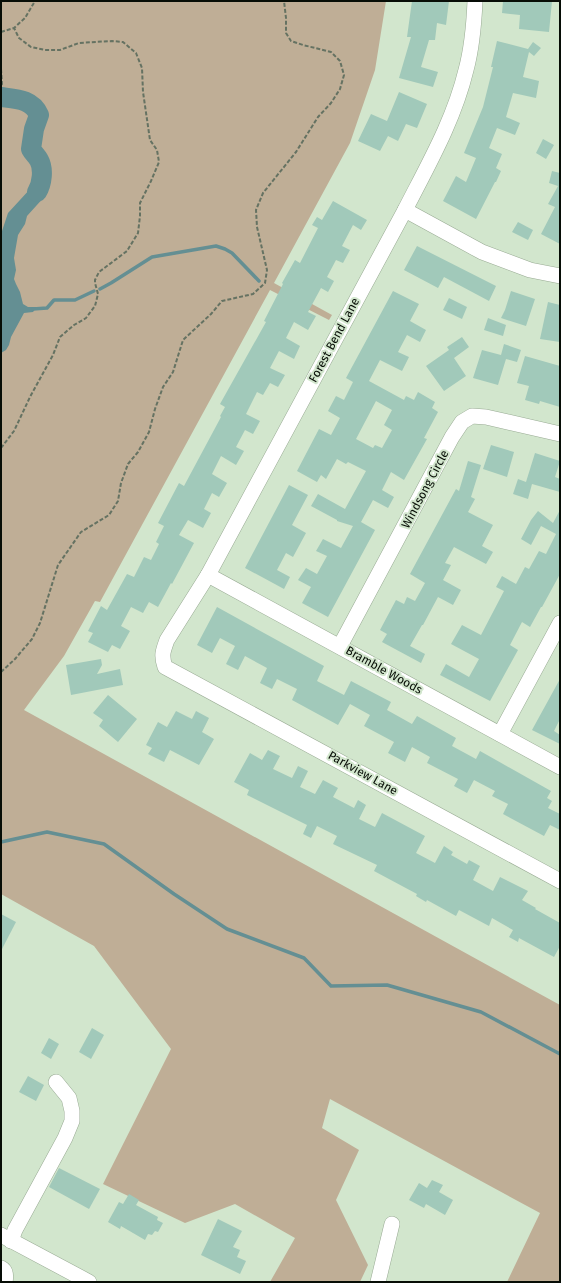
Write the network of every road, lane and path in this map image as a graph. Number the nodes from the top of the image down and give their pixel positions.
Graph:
1 (35, 1) edge
2 (284, 1) edge
3 (475, 1) edge
4 (14, 28) junction
5 (1, 32) edge
6 (1, 69) edge
7 (2, 85) edge
8 (405, 210) junction
9 (560, 276) edge
10 (560, 434) edge
11 (1, 448) edge
12 (208, 574) junction
13 (560, 623) edge
14 (340, 646) junction
15 (165, 667) joint
16 (1, 672) edge
17 (500, 734) junction
18 (560, 767) edge
19 (560, 881) edge
20 (56, 1082) dead end
21 (392, 1224) dead end
22 (6, 1238) edge
23 (1, 1268) edge
24 (5, 1282) edge
25 (88, 1282) edge
26 (378, 1282) edge

1 - 4 path
2 - 16 path
3 - 8 street, Forest Bend Lane
4 - 5 path
4 - 11 path
6 - 7 path
8 - 9 street
8 - 12 street, Forest Bend Lane
10 - 14 street, Windsong Circle
12 - 14 street, Bramble Woods
12 - 15 street, Forest Bend Lane
13 - 17 street
14 - 17 street, Bramble Woods
15 - 19 street, Parkview Lane
17 - 18 street, Bramble Woods
20 - 22 street
21 - 26 street
22 - 25 street
23 - 24 street

